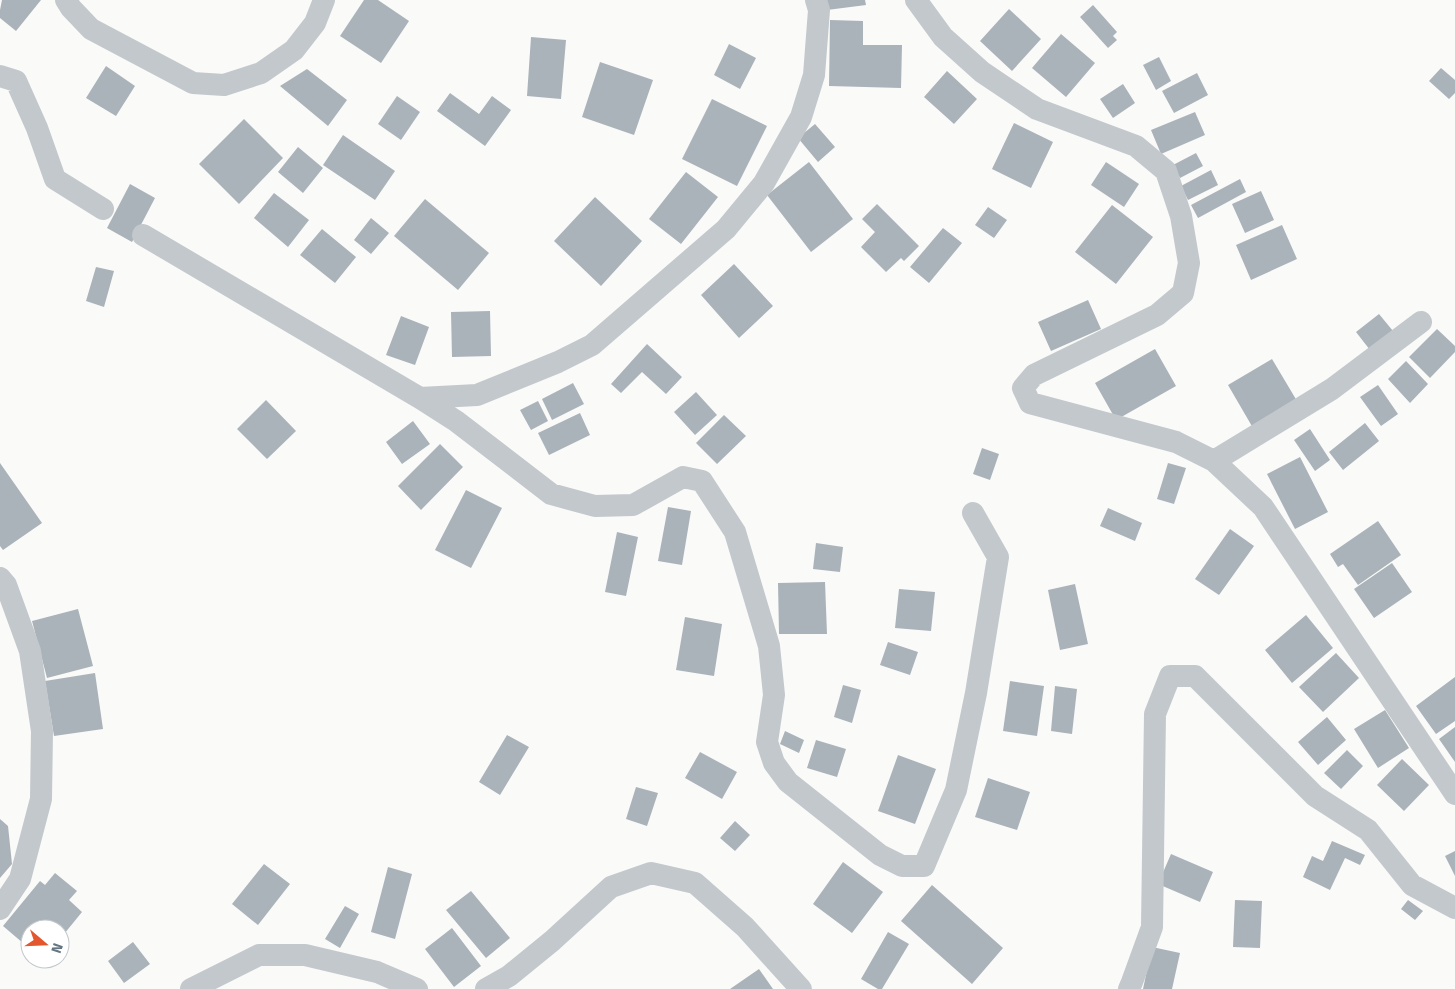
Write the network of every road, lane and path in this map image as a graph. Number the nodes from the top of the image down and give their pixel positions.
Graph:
1 (66, 0) edge
2 (324, 0) edge
3 (816, 0) edge
4 (916, 0) edge
5 (0, 76) edge
6 (103, 209) dead end
7 (143, 235) dead end
8 (1421, 322) dead end
9 (420, 398) junction
10 (1214, 461) junction
11 (973, 513) dead end
12 (0, 578) edge
13 (1455, 794) edge
14 (1455, 908) edge
15 (0, 909) edge
16 (191, 989) edge
17 (417, 989) edge
18 (486, 989) edge
19 (802, 989) edge
20 (1129, 989) edge

1 - 2 street
3 - 9 street
4 - 10 street
5 - 6 street
7 - 9 street
8 - 10 street
9 - 11 street
10 - 13 street
12 - 15 street
14 - 20 street
16 - 17 street
18 - 19 street

